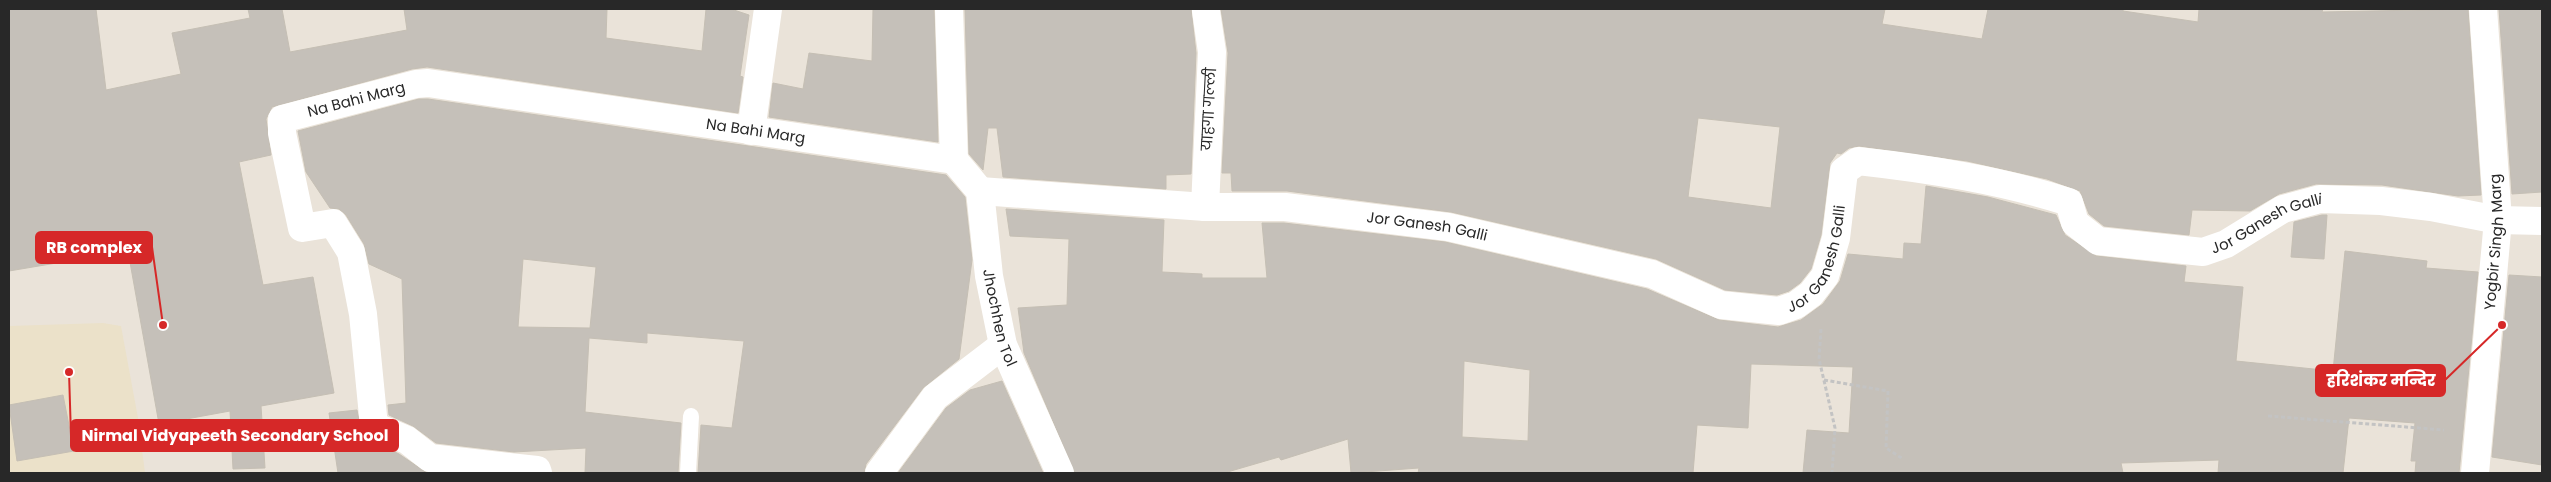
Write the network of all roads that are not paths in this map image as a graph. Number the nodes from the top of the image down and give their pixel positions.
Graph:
1 (768, 9) edge
2 (949, 9) edge
3 (2483, 9) edge
4 (1206, 11) dead end
5 (751, 132) junction
6 (954, 160) junction
7 (980, 191) junction
8 (1204, 207) junction
9 (2498, 220) junction
10 (2542, 221) edge
11 (1003, 345) junction
12 (691, 416) dead end
13 (538, 473) edge
14 (688, 473) edge
15 (879, 473) edge
16 (1060, 473) edge
17 (2476, 473) edge

1 - 5 street
2 - 6 street
3 - 9 street, Yogbir Singh Marg
4 - 8 street, याहगा गल्ली
5 - 6 street, Na Bahi Marg
5 - 13 street, Na Bahi Marg
6 - 7 street
7 - 8 street, Jor Ganesh Galli
7 - 11 street, Jhochhen Tol
8 - 9 street, Jor Ganesh Galli
9 - 10 street
9 - 17 street, Yogbir Singh Marg
11 - 15 street
11 - 16 street, Jhochhen Tol
12 - 14 lane

